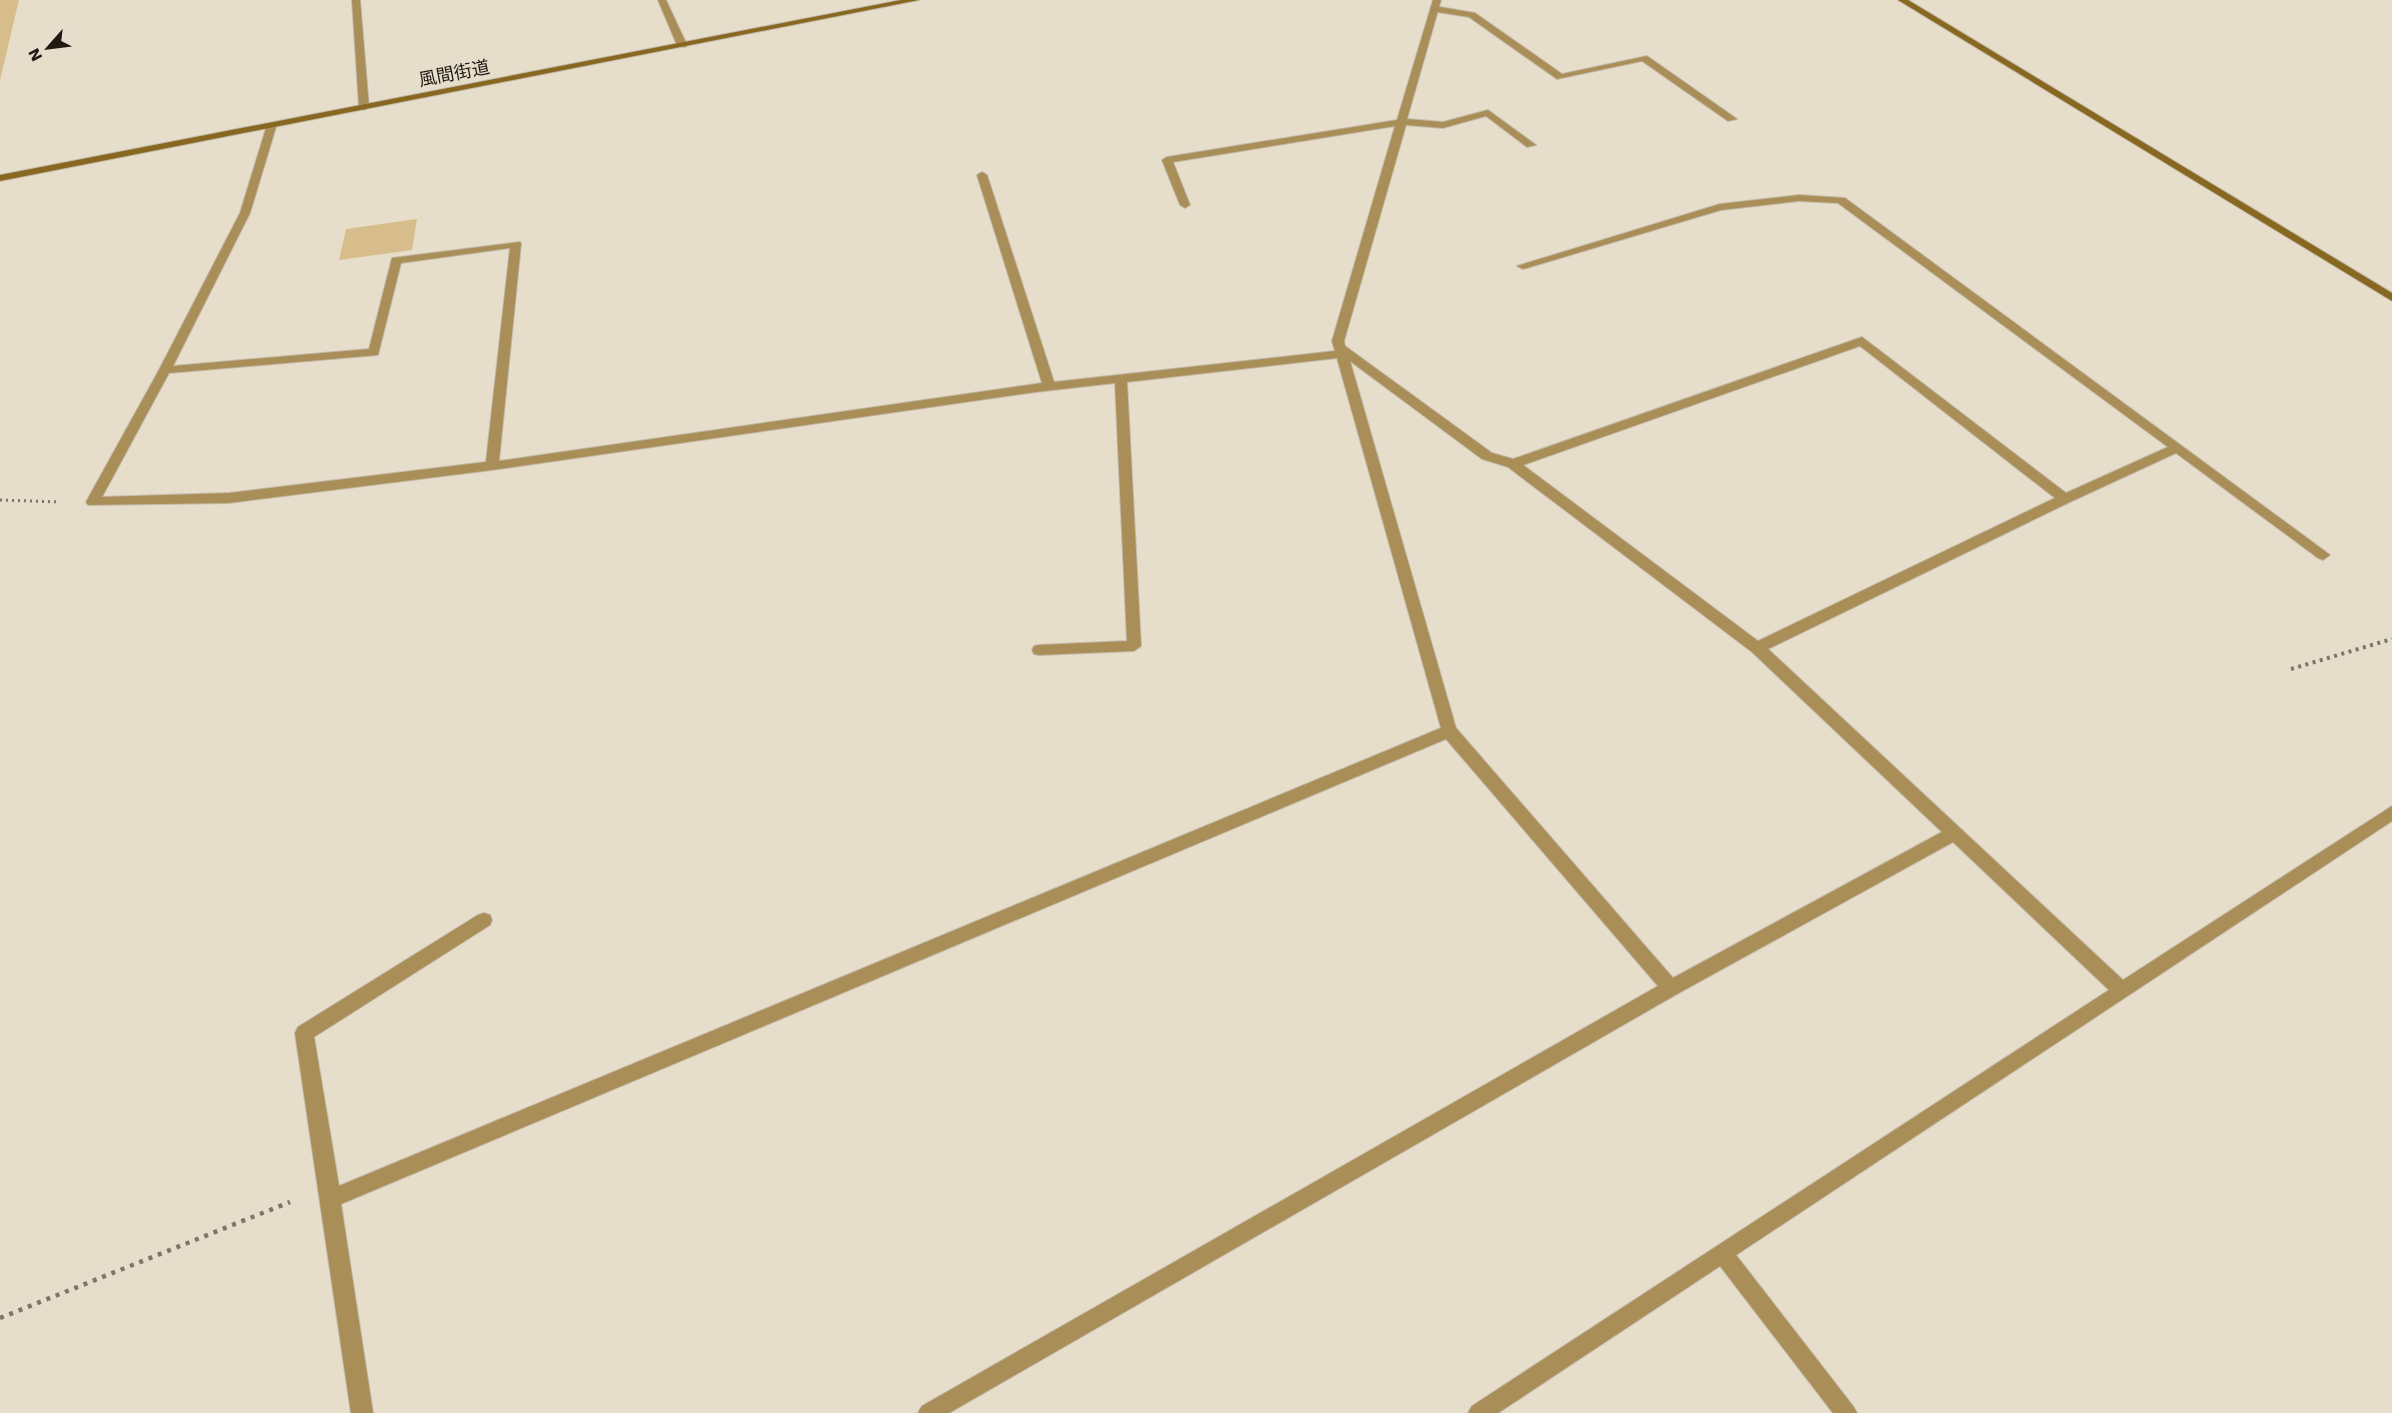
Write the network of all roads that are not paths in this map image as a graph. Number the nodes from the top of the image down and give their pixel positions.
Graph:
1 (356, 0) edge
2 (662, 0) edge
3 (915, 0) edge
4 (1902, 0) edge
5 (1436, 4) edge
6 (682, 45) junction
7 (364, 107) junction
8 (1732, 119) dead end
9 (1401, 122) junction
10 (271, 127) junction
11 (1531, 145) dead end
12 (982, 175) dead end
13 (0, 178) edge
14 (1185, 205) dead end
15 (1523, 266) dead end
16 (2392, 298) edge
17 (1341, 351) junction
18 (165, 370) junction
19 (1121, 379) junction
20 (1049, 387) junction
21 (2177, 448) junction
22 (1513, 464) junction
23 (492, 466) junction
24 (2065, 499) junction
25 (2323, 555) dead end
26 (1757, 648) junction
27 (1039, 650) dead end
28 (1449, 731) junction
29 (2392, 813) edge
30 (1954, 833) junction
31 (484, 920) dead end
32 (1671, 988) junction
33 (2122, 991) junction
34 (330, 1193) junction
35 (1724, 1254) junction
36 (362, 1413) edge
37 (929, 1413) edge
38 (1479, 1413) edge
39 (1846, 1413) edge

1 - 7 street
2 - 6 street
3 - 6 street, 風間街道
4 - 16 street
5 - 8 street
5 - 9 street
6 - 7 street, 風間街道
7 - 10 street, 風間街道
9 - 11 street
9 - 14 street
9 - 17 street
10 - 13 street, 風間街道
10 - 18 street
12 - 20 street
15 - 21 street
17 - 19 street
17 - 22 street
17 - 28 street
18 - 23 street
18 - 23 street
19 - 20 street
19 - 27 street
20 - 23 street
21 - 24 street
21 - 25 street
22 - 24 street
22 - 26 street
24 - 26 street
26 - 30 street
28 - 32 street
28 - 34 street
29 - 33 street
30 - 32 street
30 - 33 street
31 - 34 street
32 - 37 street
33 - 35 street
34 - 36 street
35 - 38 street
35 - 39 street

